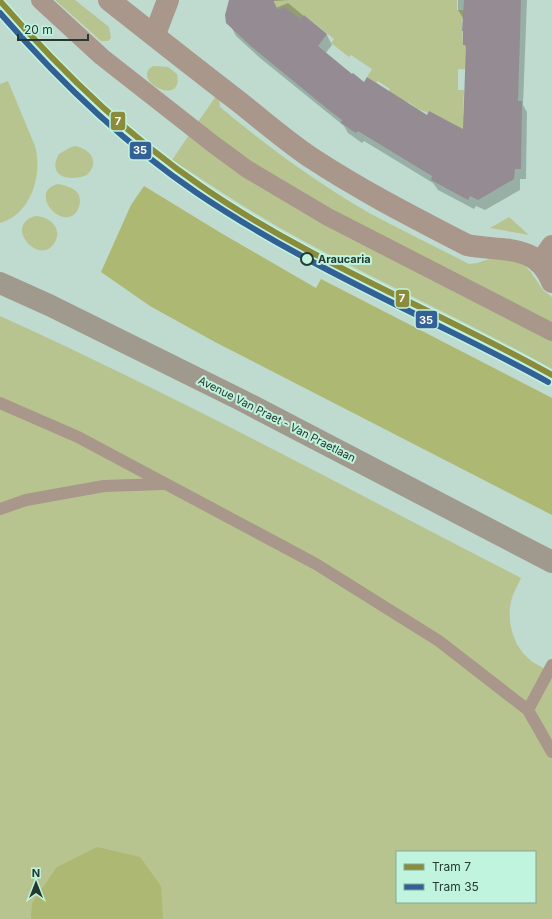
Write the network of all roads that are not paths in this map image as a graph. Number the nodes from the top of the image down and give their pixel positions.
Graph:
1 (40, 0) edge
2 (109, 0) edge
3 (168, 0) edge
4 (155, 34) junction
5 (546, 254) edge
6 (552, 282) edge
7 (0, 283) edge
8 (552, 332) edge
9 (4, 406) edge
10 (166, 484) junction
11 (0, 509) edge
12 (552, 562) edge
13 (552, 665) edge
14 (528, 710) junction
15 (552, 752) edge

1 - 8 street
2 - 4 street
3 - 4 street
4 - 5 street
5 - 6 street
7 - 12 main road, Avenue Van Praet - Van Praetlaan
9 - 10 lane
10 - 11 lane
10 - 14 lane
13 - 14 lane
14 - 15 lane

